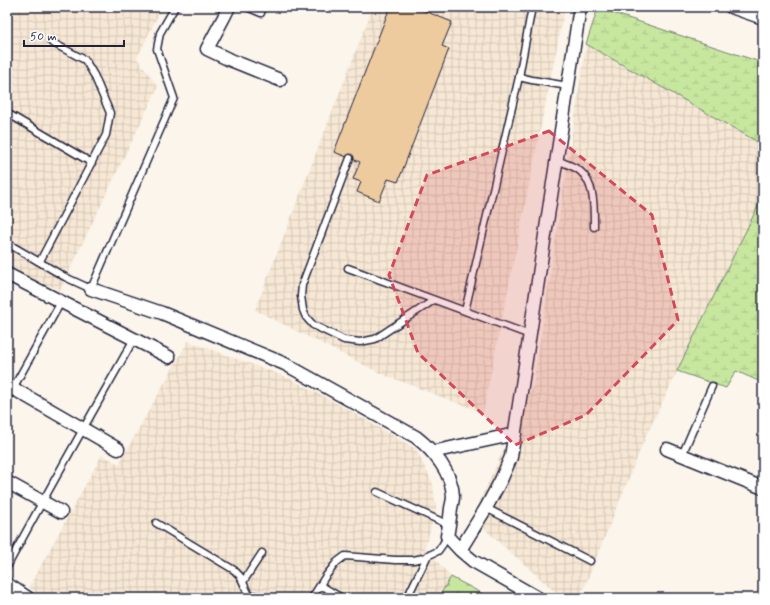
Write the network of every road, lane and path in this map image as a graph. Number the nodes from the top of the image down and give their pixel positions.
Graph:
1 (175, 7) edge
2 (229, 7) edge
3 (247, 7) edge
4 (532, 7) edge
5 (580, 7) edge
6 (731, 7) edge
7 (261, 13) dead end
8 (763, 18) edge
9 (51, 42) dead end
10 (519, 77) junction
11 (280, 80) dead end
12 (568, 86) junction
13 (7, 113) edge
14 (350, 158) dead end
15 (557, 160) junction
16 (92, 163) junction
17 (594, 227) dead end
18 (7, 243) edge
19 (40, 261) junction
20 (348, 268) dead end
21 (7, 274) edge
22 (91, 289) junction
23 (434, 300) junction
24 (61, 302) junction
25 (465, 311) junction
26 (530, 335) junction
27 (134, 339) junction
28 (169, 357) dead end
29 (712, 386) dead end
30 (10, 387) edge
31 (7, 399) edge
32 (83, 429) junction
33 (515, 434) junction
34 (118, 449) dead end
35 (667, 449) dead end
36 (432, 452) junction
37 (682, 454) junction
38 (7, 482) edge
39 (763, 488) edge
40 (377, 492) dead end
41 (42, 502) junction
42 (486, 508) junction
43 (60, 512) dead end
44 (156, 523) dead end
45 (448, 530) junction
46 (460, 550) junction
47 (262, 553) dead end
48 (428, 556) junction
49 (590, 561) dead end
50 (7, 567) edge
51 (243, 582) junction
52 (7, 584) edge
53 (320, 585) junction
54 (247, 597) edge
55 (28, 598) edge
56 (261, 598) edge
57 (312, 598) edge
58 (342, 598) edge
59 (407, 598) edge
60 (538, 598) edge

1 - 22 lane
2 - 11 street
3 - 7 lane
4 - 10 lane
5 - 12 street
6 - 8 street
9 - 16 lane
10 - 12 lane
10 - 25 lane
12 - 15 street
13 - 16 lane
14 - 23 lane
15 - 17 lane
15 - 26 street
16 - 19 lane
18 - 19 lane
19 - 22 lane
20 - 23 lane
21 - 24 street
22 - 36 street
23 - 25 lane
24 - 27 street
24 - 30 lane
25 - 26 lane
26 - 33 street
27 - 28 street
27 - 32 lane
29 - 37 lane
30 - 31 lane
30 - 32 street
32 - 34 street
32 - 41 lane
33 - 36 street
33 - 42 street
35 - 37 street
36 - 45 street
37 - 39 street
38 - 41 street
40 - 45 lane
41 - 43 street
41 - 50 lane
42 - 46 street
42 - 49 lane
44 - 51 lane
45 - 46 street
45 - 48 lane
46 - 60 street
47 - 51 lane
48 - 53 lane
48 - 59 lane
51 - 54 lane
52 - 55 street
53 - 57 lane
53 - 58 lane
54 - 56 lane

